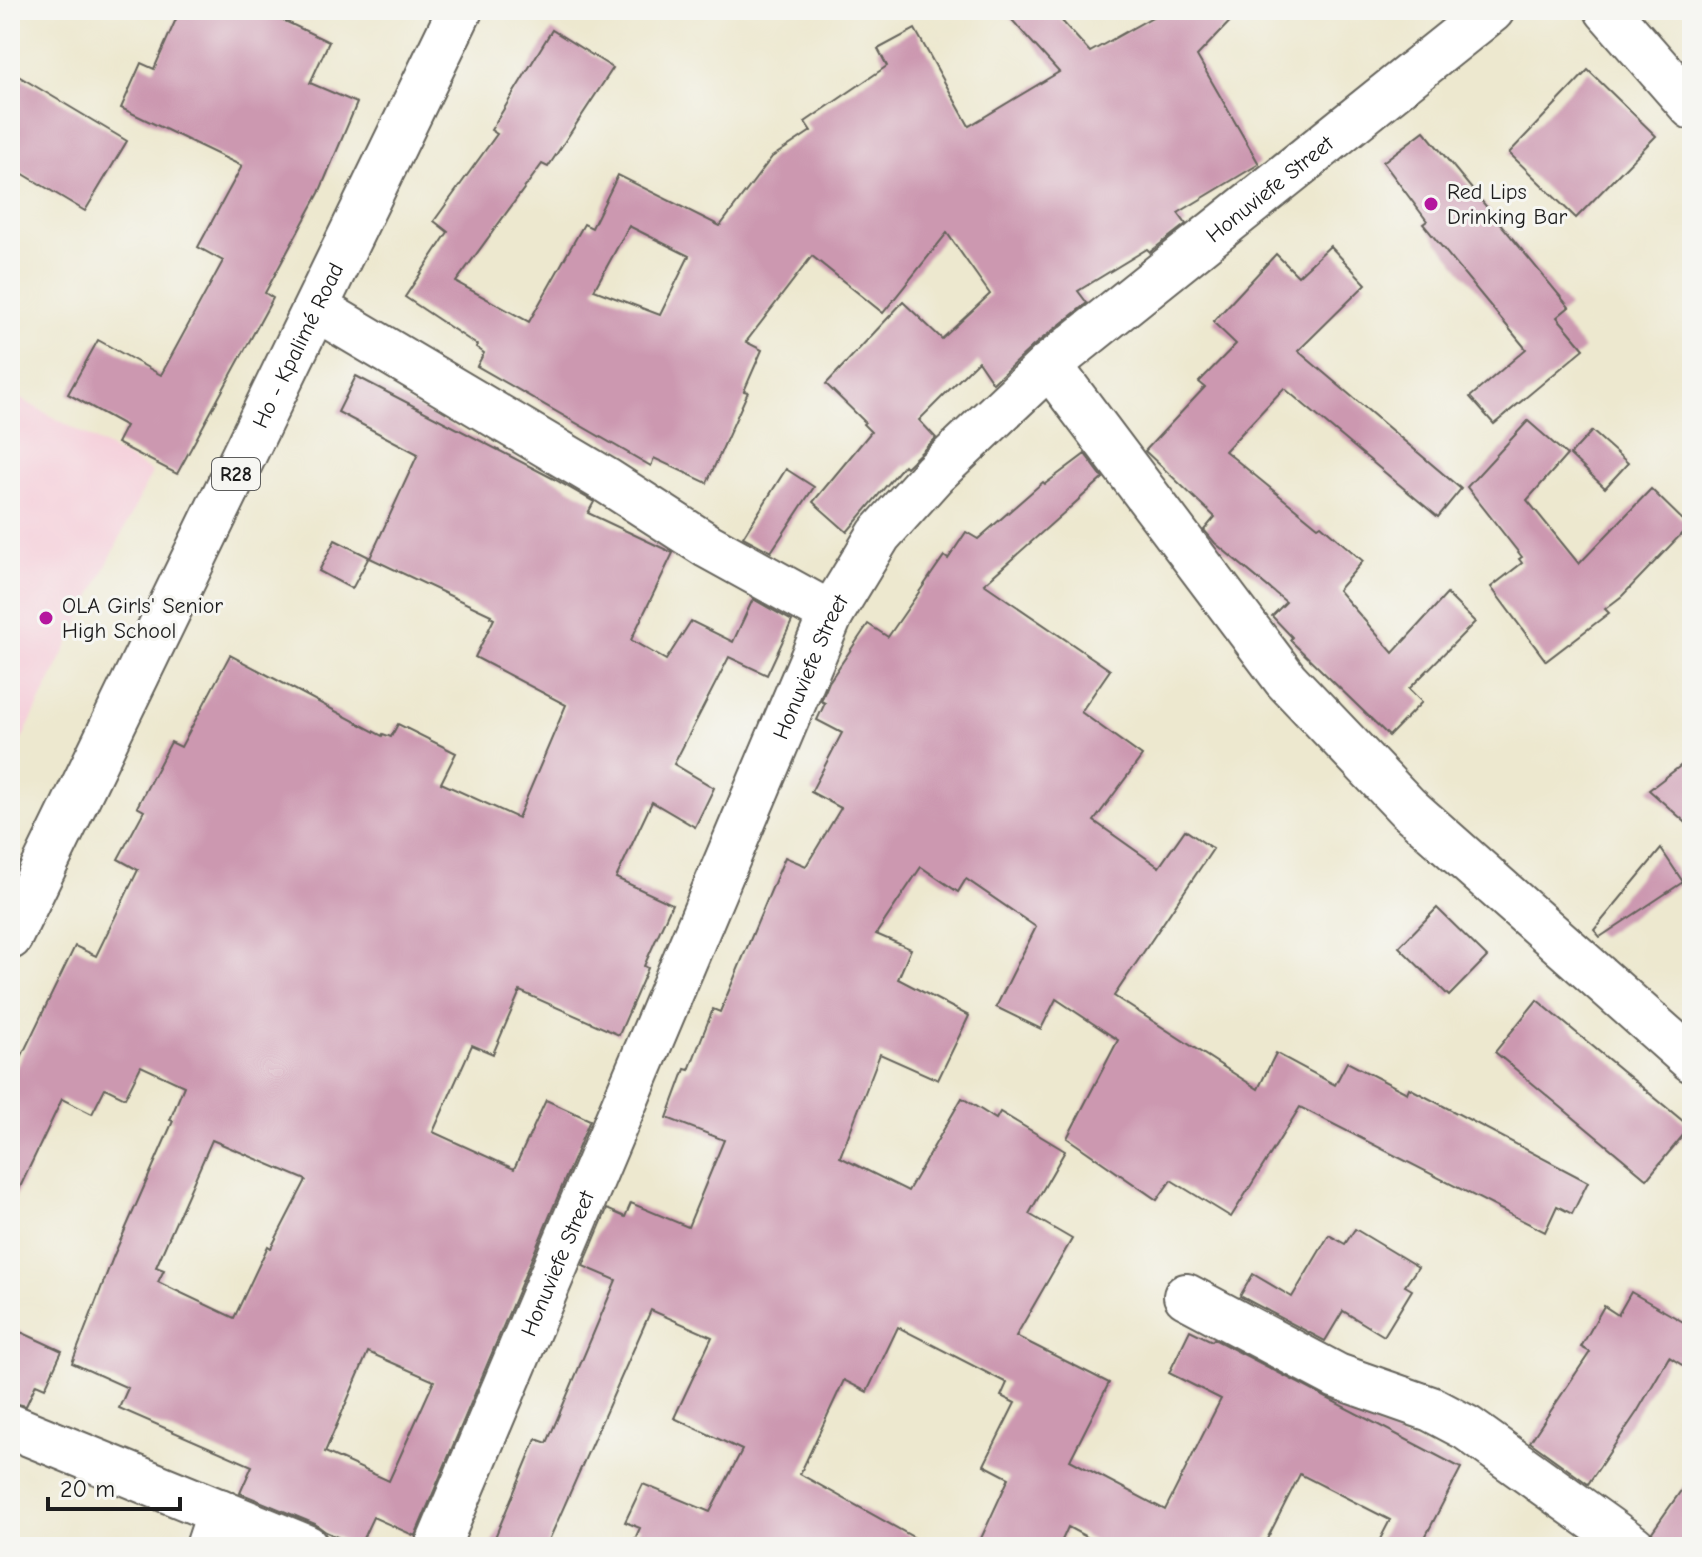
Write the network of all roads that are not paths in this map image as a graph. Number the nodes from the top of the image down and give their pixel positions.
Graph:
1 (460, 10) edge
2 (1607, 10) edge
3 (1481, 13) edge
4 (1692, 107) edge
5 (317, 309) junction
6 (1049, 365) junction
7 (831, 614) junction
8 (10, 937) edge
9 (1692, 1060) edge
10 (1186, 1296) dead end
11 (10, 1426) edge
12 (214, 1529) edge
13 (306, 1547) edge
14 (437, 1547) edge
15 (1633, 1547) edge

1 - 5 street, Ho - Kpalimé Road / R28
2 - 4 street
3 - 6 street, Honuviefe Street
5 - 7 street
5 - 8 street, Ho - Kpalimé Road / R28
6 - 7 street, Honuviefe Street
6 - 9 street
7 - 14 street, Honuviefe Street
10 - 15 street
11 - 12 street
12 - 13 street

